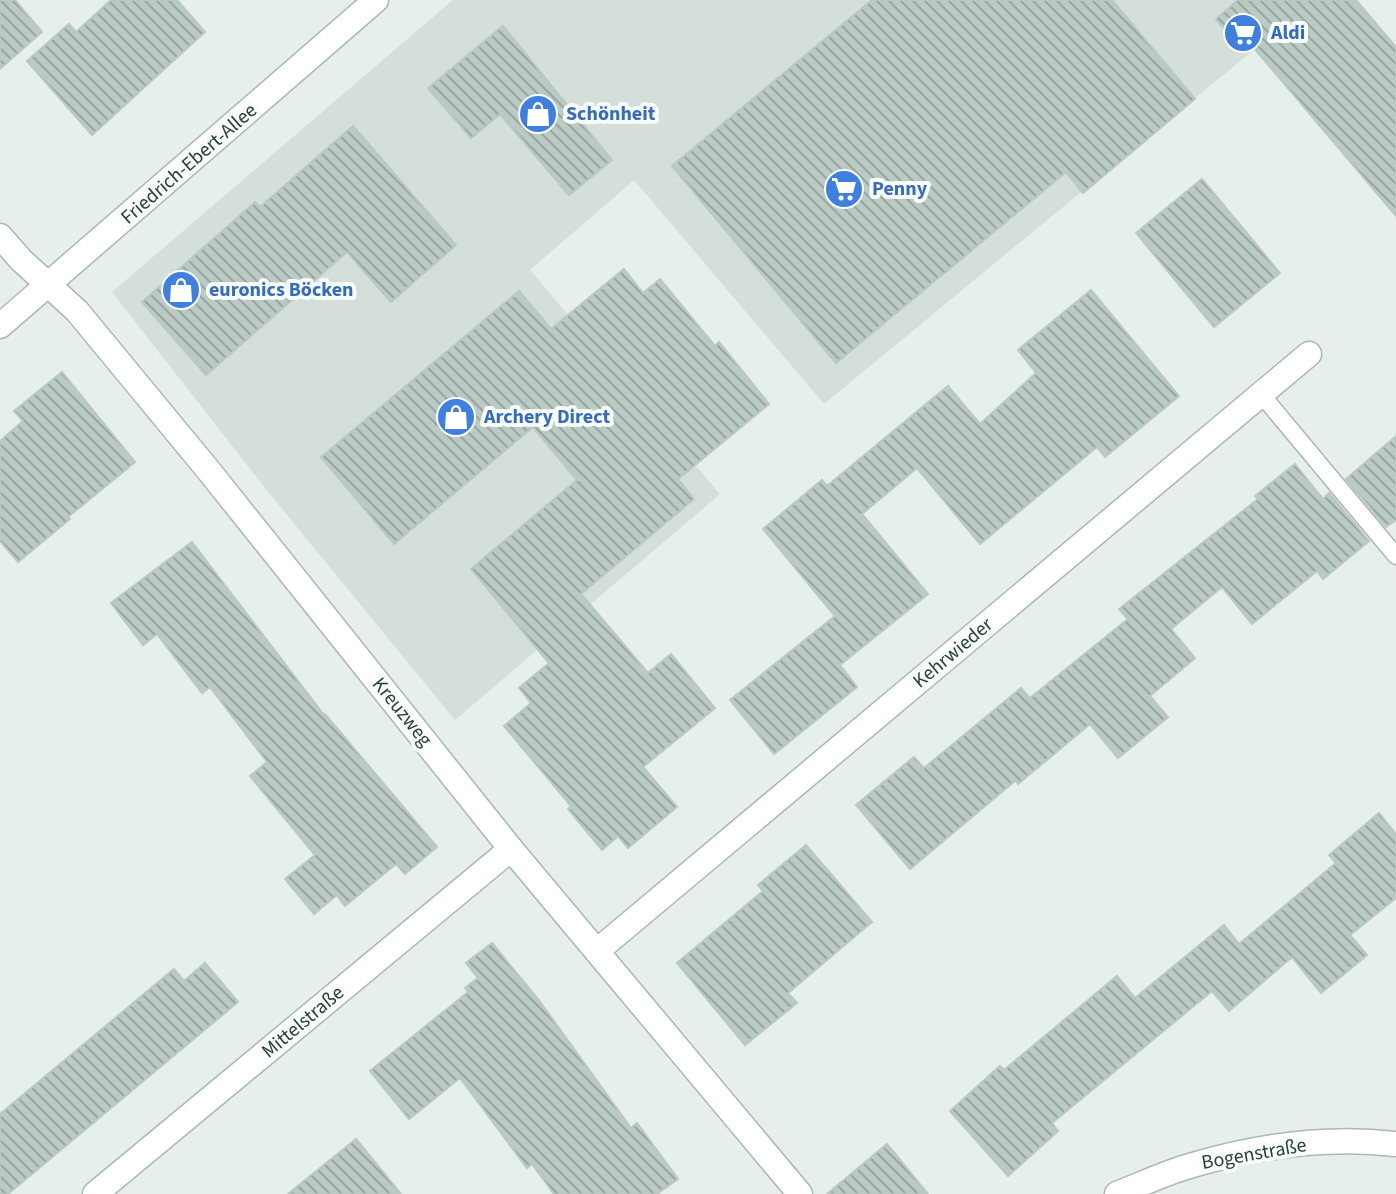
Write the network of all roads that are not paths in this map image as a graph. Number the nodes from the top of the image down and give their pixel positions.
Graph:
1 (376, 0) edge
2 (0, 236) edge
3 (49, 286) junction
4 (0, 326) edge
5 (1309, 354) dead end
6 (1261, 394) junction
7 (1396, 556) edge
8 (511, 849) junction
9 (597, 951) junction
10 (1396, 1144) edge
11 (95, 1194) edge
12 (800, 1194) edge
13 (1117, 1194) edge

1 - 3 street, Friedrich-Ebert-Allee
2 - 3 street, Kreuzweg
3 - 4 street, Friedrich-Ebert-Allee
3 - 8 street, Kreuzweg
5 - 6 street, Kehrwieder
6 - 7 lane
6 - 9 street, Kehrwieder
8 - 9 street, Kreuzweg
8 - 11 street, Mittelstraße
9 - 12 street, Kreuzweg
10 - 13 street, Bogenstraße

